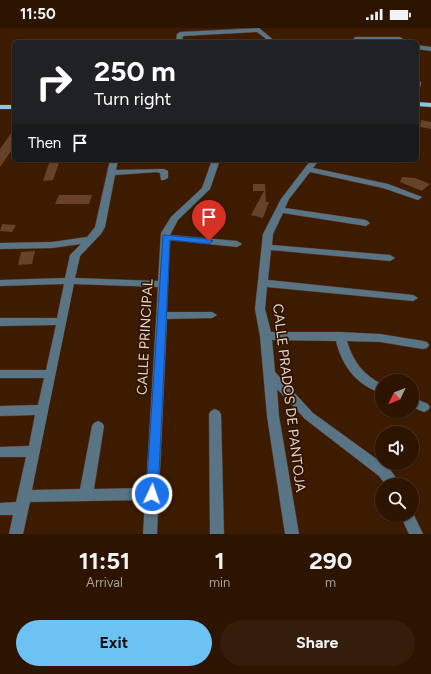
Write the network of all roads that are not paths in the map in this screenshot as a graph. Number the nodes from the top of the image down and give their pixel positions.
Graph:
1 (257, 29) edge
2 (400, 39) dead end
3 (179, 40) edge
4 (271, 40) edge
5 (357, 40) edge
6 (419, 47) edge
7 (431, 49) edge
8 (419, 54) edge
9 (431, 54) edge
10 (419, 104) edge
11 (431, 105) edge
12 (12, 107) edge
13 (0, 108) edge
14 (114, 162) edge
15 (215, 162) edge
16 (312, 164) edge
17 (111, 173) junction
18 (164, 178) dead end
19 (418, 197) dead end
20 (279, 210) junction
21 (366, 224) dead end
22 (166, 237) junction
23 (89, 240) junction
24 (237, 244) dead end
25 (0, 246) edge
26 (267, 247) junction
27 (390, 258) dead end
28 (69, 281) junction
29 (0, 283) edge
30 (262, 283) junction
31 (163, 284) junction
32 (413, 298) dead end
33 (212, 315) dead end
34 (162, 316) junction
35 (62, 321) junction
36 (0, 322) edge
37 (266, 336) junction
38 (340, 336) junction
39 (423, 345) dead end
40 (269, 373) junction
41 (0, 374) edge
42 (51, 374) junction
43 (375, 385) edge
44 (419, 405) edge
45 (424, 407) dead end
46 (43, 410) junction
47 (0, 411) edge
48 (216, 414) dead end
49 (98, 426) dead end
50 (35, 451) junction
51 (0, 452) edge
52 (389, 478) edge
53 (152, 494) junction
54 (86, 495) junction
55 (23, 502) junction
56 (0, 509) edge
57 (410, 522) edge
58 (16, 534) edge
59 (150, 534) edge
60 (217, 534) edge
61 (292, 534) edge
62 (416, 534) edge

1 - 3 street
1 - 4 street
2 - 5 street
6 - 7 street
8 - 9 street
10 - 11 main road
12 - 13 main road
14 - 17 street
15 - 22 street, CALLE PRINCIPAL
16 - 19 street
16 - 20 street, CALLE PRADOS DE PANTOJA
17 - 18 street
17 - 23 street
20 - 21 street
20 - 26 street, CALLE PRADOS DE PANTOJA
22 - 24 street
22 - 31 street, CALLE PRINCIPAL
23 - 25 street
23 - 28 street
26 - 27 street
26 - 30 street, CALLE PRADOS DE PANTOJA
28 - 29 street
28 - 31 street
28 - 35 street
30 - 32 street
30 - 37 street, CALLE PRADOS DE PANTOJA
31 - 34 street, CALLE PRINCIPAL
33 - 34 street
34 - 53 street, CALLE PRINCIPAL
35 - 36 street
35 - 42 street
37 - 38 street
37 - 40 street, CALLE PRADOS DE PANTOJA
38 - 39 street
38 - 43 street
40 - 52 street
40 - 61 street, CALLE PRADOS DE PANTOJA
41 - 42 street
42 - 46 street
44 - 45 street
46 - 47 street
46 - 50 street
48 - 60 street
49 - 54 street
50 - 51 street
50 - 55 street
53 - 54 street
53 - 59 street, CALLE PRINCIPAL
54 - 55 street
55 - 56 street
55 - 58 street
57 - 62 street

